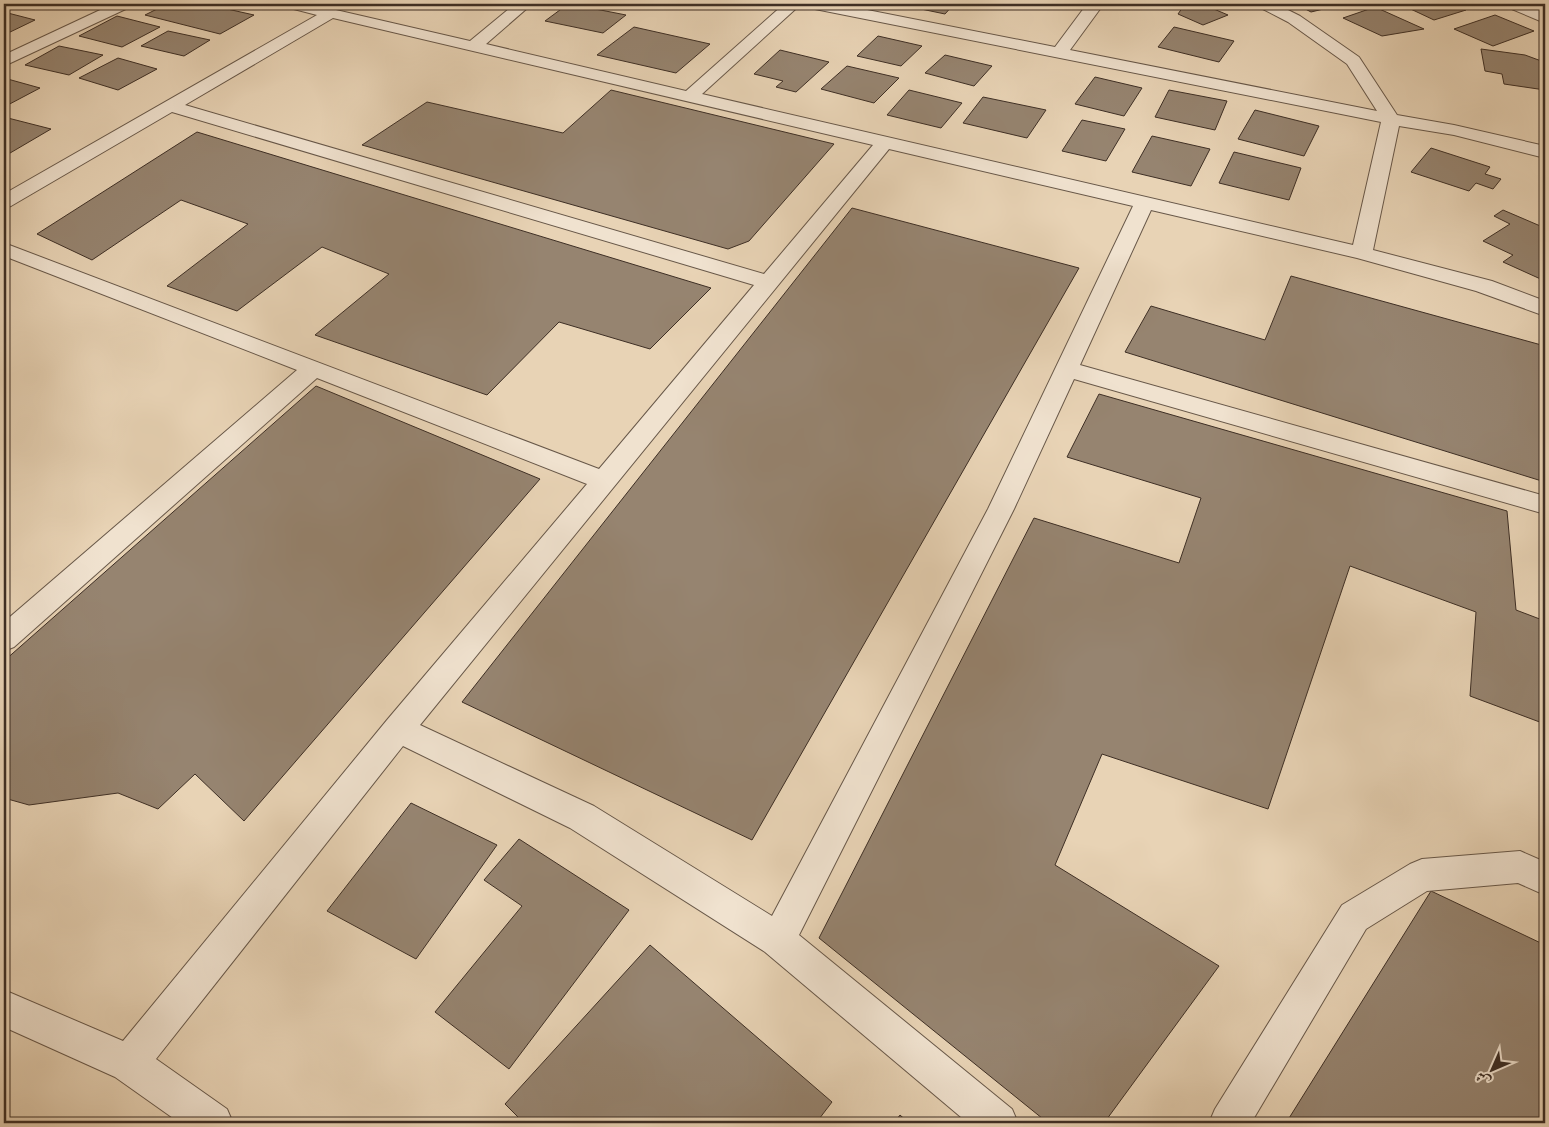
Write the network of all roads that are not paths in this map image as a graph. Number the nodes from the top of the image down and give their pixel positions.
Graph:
1 (125, 4) edge
2 (291, 4) edge
3 (524, 4) edge
4 (793, 4) edge
5 (815, 4) edge
6 (1095, 4) edge
7 (1264, 4) edge
8 (1512, 4) edge
9 (331, 14) junction
10 (1545, 18) edge
11 (4, 45) edge
12 (473, 47) junction
13 (26, 50) junction
14 (1059, 53) junction
15 (4, 61) edge
16 (689, 97) junction
17 (170, 106) junction
18 (1391, 119) junction
19 (884, 143) junction
20 (1545, 152) edge
21 (4, 202) edge
22 (1145, 202) junction
23 (4, 249) edge
24 (1362, 253) junction
25 (768, 282) junction
26 (1545, 309) edge
27 (314, 368) junction
28 (1067, 369) junction
29 (603, 480) junction
30 (1545, 505) edge
31 (4, 639) edge
32 (398, 729) junction
33 (1545, 878) edge
34 (778, 940) junction
35 (4, 1008) edge
36 (129, 1063) junction
37 (213, 1123) edge
38 (998, 1123) edge
39 (1229, 1123) edge

1 - 13 street
2 - 9 street
3 - 12 street
4 - 16 street
5 - 14 street
6 - 14 street
7 - 18 street
8 - 10 street
9 - 12 street
9 - 17 street
11 - 13 street
12 - 16 street
13 - 15 street
14 - 18 street
16 - 19 street
17 - 21 street
17 - 25 street
18 - 20 street
18 - 24 street
19 - 22 street
19 - 25 street
22 - 24 street
22 - 28 street
23 - 27 street
24 - 26 street
25 - 29 street
27 - 29 street
27 - 31 street
28 - 30 street
28 - 34 street
29 - 32 street
32 - 34 street
32 - 36 street
33 - 39 street
34 - 38 street
35 - 36 street
36 - 37 street

